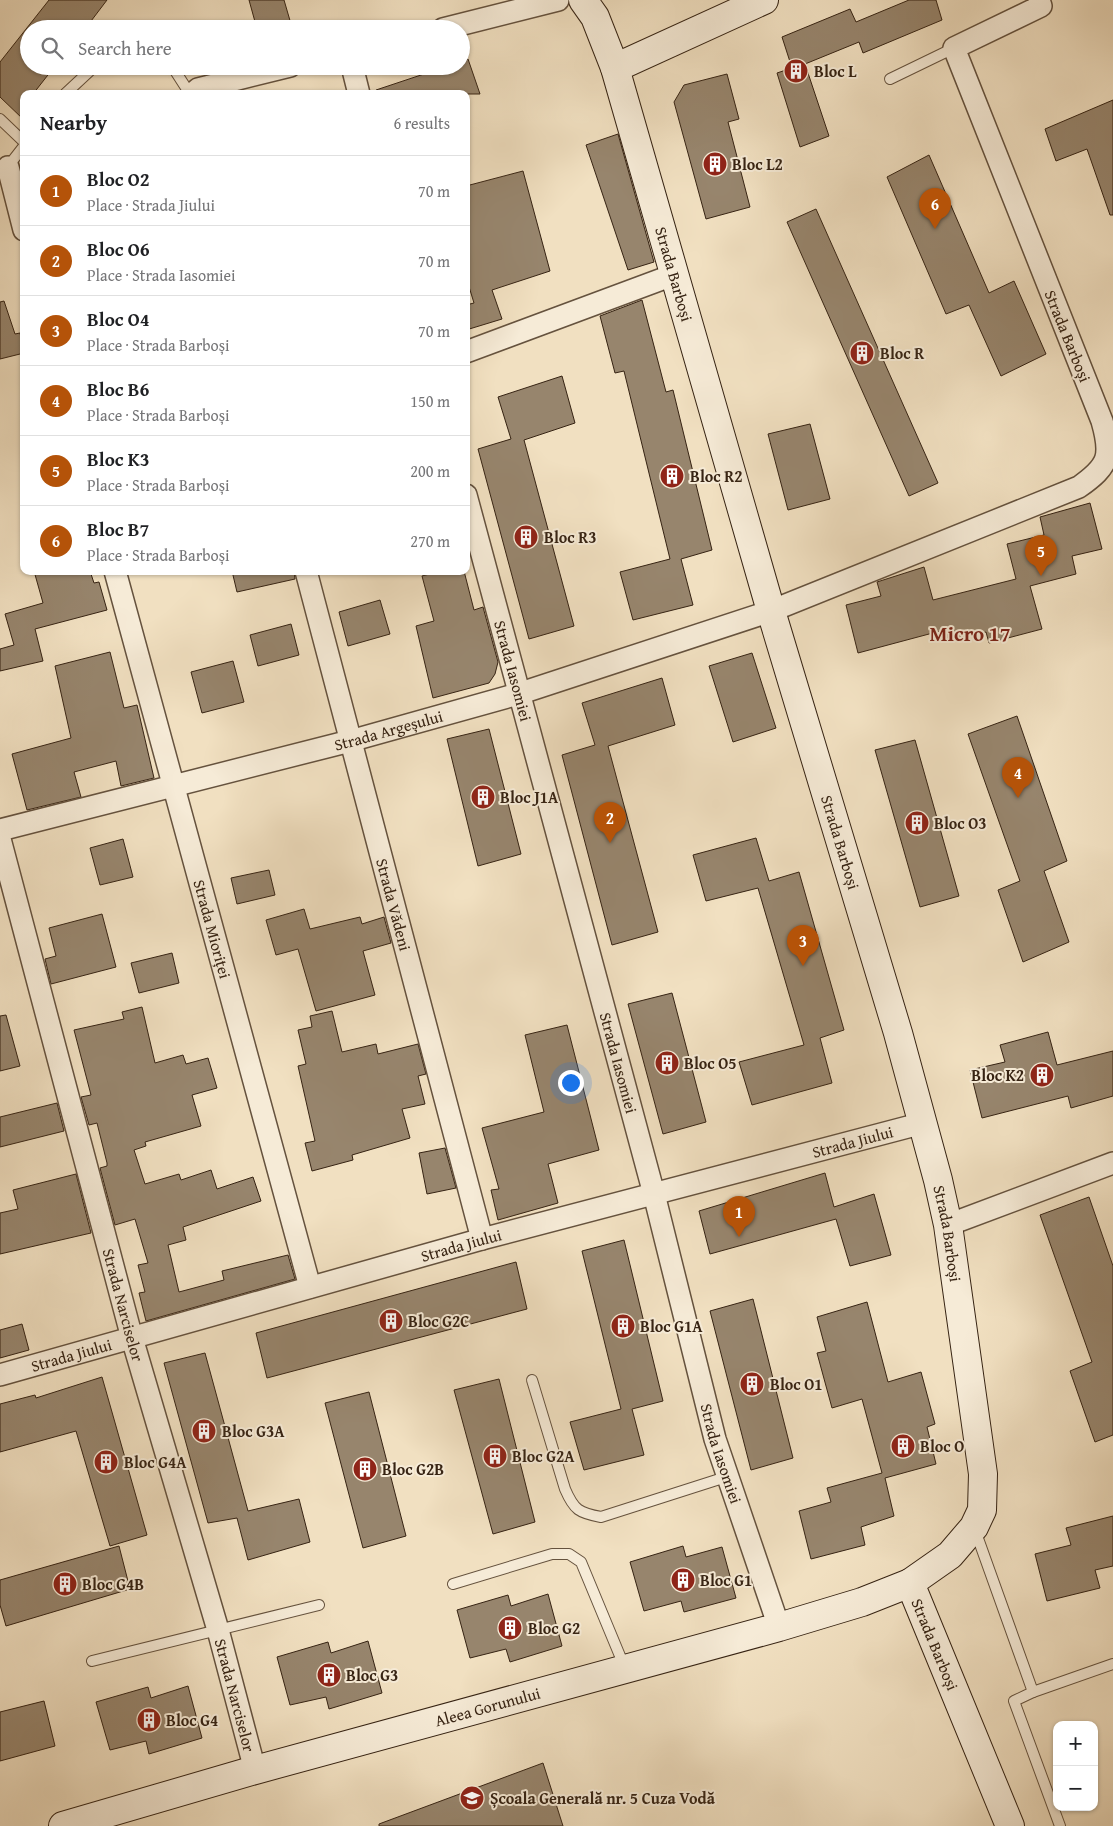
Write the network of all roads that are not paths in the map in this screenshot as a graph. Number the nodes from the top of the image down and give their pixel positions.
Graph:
1 (558, 0) edge
2 (583, 0) edge
3 (764, 0) edge
4 (1044, 2) edge
5 (470, 22) edge
6 (954, 48) junction
7 (615, 68) junction
8 (85, 75) edge
9 (178, 75) edge
10 (254, 75) edge
11 (354, 75) edge
12 (890, 79) dead end
13 (69, 90) edge
14 (188, 90) edge
15 (197, 90) edge
16 (358, 90) edge
17 (0, 119) edge
18 (20, 140) edge
19 (20, 150) edge
20 (4, 172) edge
21 (20, 218) edge
22 (673, 275) junction
23 (470, 351) edge
24 (470, 510) edge
25 (116, 575) edge
26 (307, 575) edge
27 (770, 611) junction
28 (518, 694) junction
29 (350, 741) junction
30 (172, 786) junction
31 (0, 830) edge
32 (0, 839) edge
33 (923, 1123) junction
34 (1113, 1163) edge
35 (654, 1194) junction
36 (948, 1225) junction
37 (482, 1239) junction
38 (310, 1287) junction
39 (132, 1338) junction
40 (0, 1375) edge
41 (532, 1380) dead end
42 (726, 1476) junction
43 (974, 1527) junction
44 (910, 1583) junction
45 (453, 1584) dead end
46 (319, 1605) dead end
47 (779, 1627) junction
48 (218, 1630) junction
49 (92, 1661) dead end
50 (1113, 1664) edge
51 (625, 1669) junction
52 (1033, 1692) junction
53 (255, 1770) junction
54 (1004, 1824) edge
55 (63, 1826) edge
56 (1060, 1826) edge

1 - 5 street
2 - 7 street, Strada Barboși
3 - 7 street
4 - 6 street
6 - 12 lane
6 - 27 street, Strada Barboși
7 - 22 street, Strada Barboși
8 - 13 lane
9 - 14 lane
10 - 15 street
11 - 16 street
17 - 18 lane
19 - 20 lane
20 - 21 street
22 - 23 street
22 - 27 street, Strada Barboși
24 - 28 street, Strada Iasomiei
25 - 30 street, Strada Mioriței
26 - 29 street, Strada Vădeni
27 - 28 street, Strada Argeșului
27 - 33 street, Strada Barboși
28 - 29 street, Strada Argeșului
28 - 35 street, Strada Iasomiei
29 - 30 street, Strada Argeșului
29 - 37 street, Strada Vădeni
30 - 31 street, Strada Argeșului
30 - 38 street, Strada Mioriței
32 - 39 street, Strada Narciselor
33 - 35 street, Strada Jiului
33 - 36 street, Strada Barboși
34 - 36 street
35 - 37 street, Strada Jiului
35 - 42 street, Strada Iasomiei
36 - 43 street, Strada Barboși
37 - 38 street, Strada Jiului
38 - 39 street, Strada Jiului
39 - 40 street, Strada Jiului
39 - 48 street, Strada Narciselor
41 - 42 lane
42 - 47 street, Strada Iasomiei
43 - 44 street, Strada Barboși
43 - 52 lane
44 - 47 street, Aleea Gorunului
44 - 54 street, Strada Barboși
45 - 51 lane
46 - 48 lane
47 - 51 street, Aleea Gorunului
48 - 49 lane
48 - 53 street, Strada Narciselor
50 - 52 lane
51 - 53 street, Aleea Gorunului
52 - 56 lane
53 - 55 street, Aleea Gorunului

